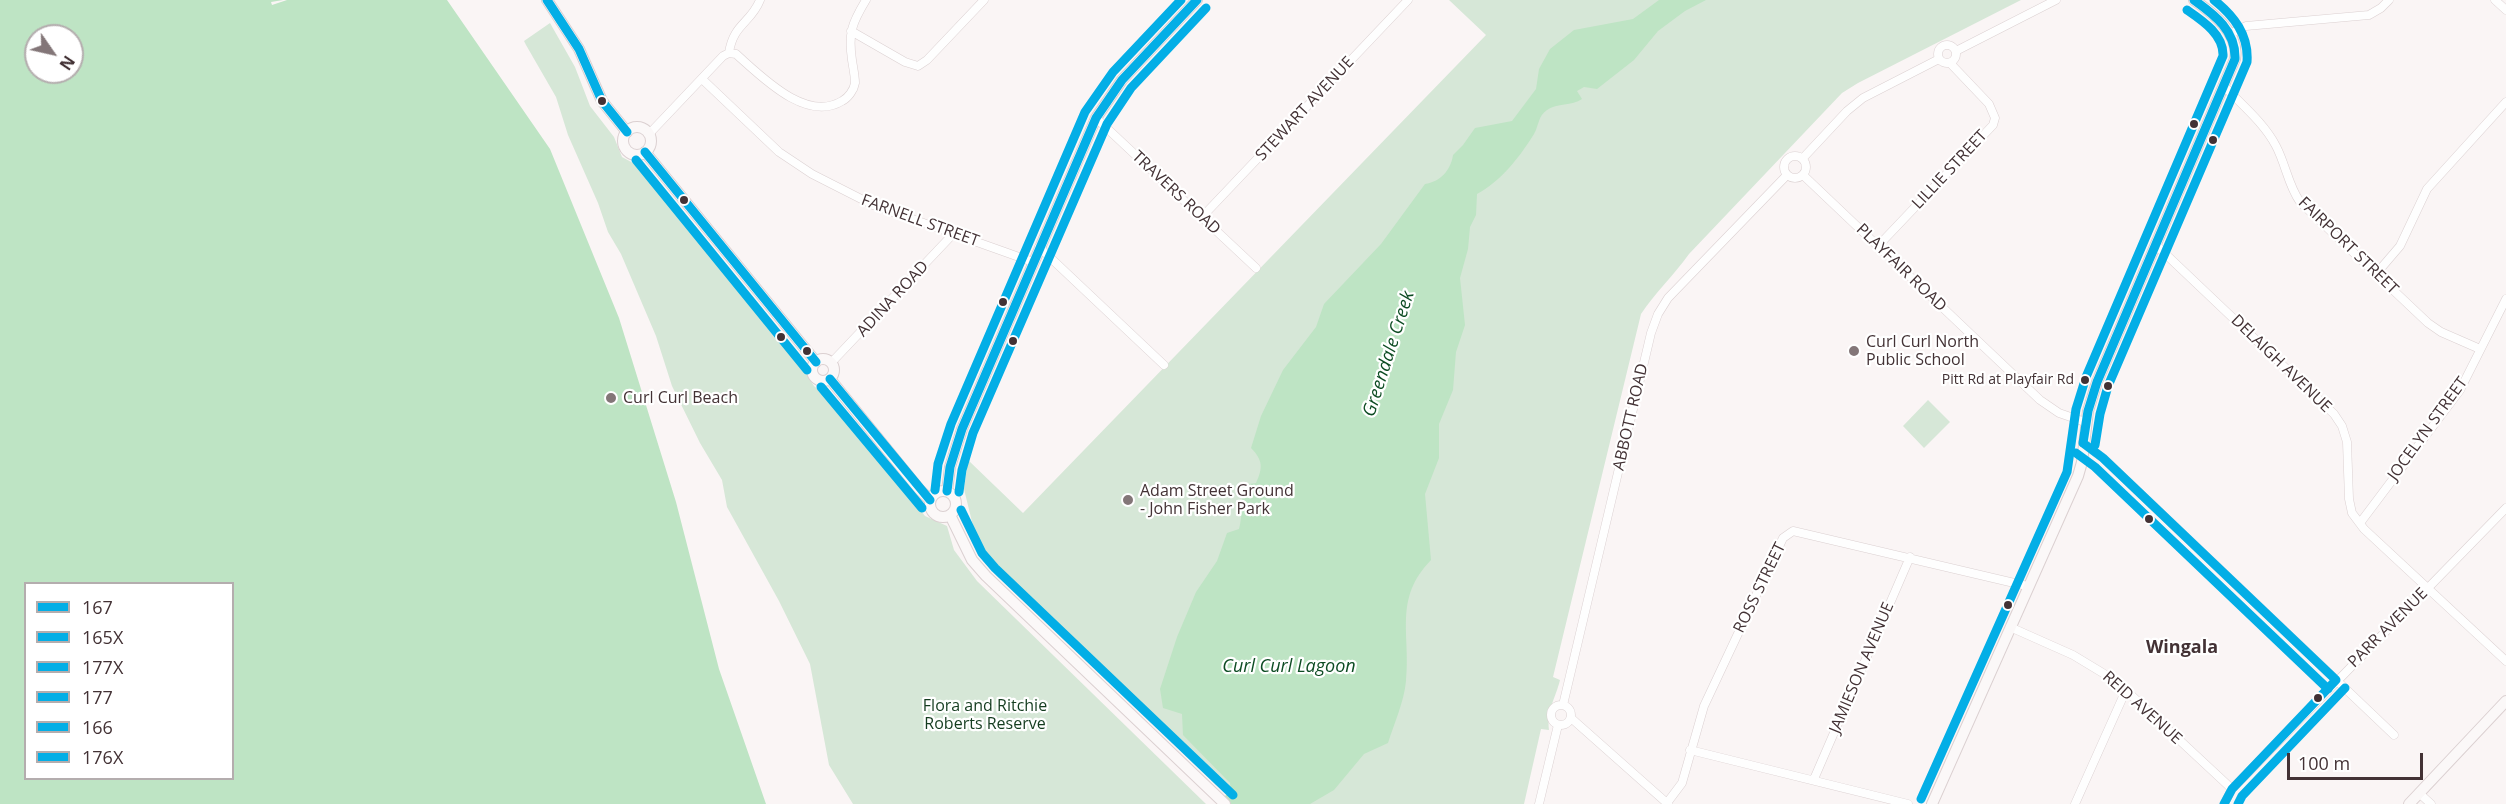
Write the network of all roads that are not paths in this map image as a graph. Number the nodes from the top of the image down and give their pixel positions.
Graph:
1 (547, 0) edge
2 (760, 0) edge
3 (866, 0) edge
4 (984, 0) edge
5 (1197, 0) edge
6 (1408, 0) edge
7 (2056, 0) edge
8 (2194, 0) edge
9 (2389, 0) edge
10 (2495, 0) edge
11 (2206, 4) edge
12 (2506, 10) edge
13 (851, 31) junction
14 (2230, 34) junction
15 (1956, 51) junction
16 (729, 53) junction
17 (1939, 59) junction
18 (1950, 63) junction
19 (702, 79) junction
20 (2224, 86) junction
21 (2506, 102) edge
22 (1096, 118) junction
23 (627, 132) junction
24 (649, 134) junction
25 (645, 152) junction
26 (1803, 158) junction
27 (1787, 175) junction
28 (1803, 175) junction
29 (1202, 218) junction
30 (954, 233) junction
31 (2156, 245) junction
32 (1878, 246) junction
33 (1040, 247) junction
34 (1033, 262) junction
35 (1256, 268) dead end
36 (2376, 274) junction
37 (2506, 299) edge
38 (2480, 349) junction
39 (816, 362) junction
40 (831, 363) junction
41 (1164, 365) dead end
42 (830, 379) junction
43 (2085, 422) junction
44 (2083, 443) junction
45 (947, 491) junction
46 (930, 500) junction
47 (2506, 508) edge
48 (950, 515) junction
49 (2360, 523) junction
50 (1910, 557) junction
51 (2027, 586) junction
52 (2428, 589) junction
53 (2010, 627) junction
54 (2506, 661) edge
55 (2336, 680) junction
56 (2126, 690) junction
57 (2506, 701) edge
58 (1563, 705) junction
59 (1571, 718) junction
60 (1558, 725) junction
61 (2394, 735) dead end
62 (1690, 750) junction
63 (1814, 779) junction
64 (2232, 789) junction
65 (2420, 793) junction
66 (1222, 802) edge
67 (1668, 803) edge
68 (1539, 804) edge
69 (1908, 804) edge
70 (1932, 804) edge
71 (2075, 804) edge
72 (2224, 804) edge
73 (2409, 804) edge
74 (2431, 804) edge

1 - 23 main road
2 - 16 street
3 - 13 street
4 - 13 street
5 - 22 main road
6 - 29 street, STEWART AVENUE
7 - 15 street, ABBOTT ROAD
8 - 11 main road
9 - 14 street
10 - 12 street
11 - 14 main road
13 - 16 street
14 - 20 main road
15 - 17 street, ABBOTT ROAD
15 - 18 street
16 - 19 street
17 - 18 street
17 - 26 street, ABBOTT ROAD
18 - 32 street, LILLIE STREET
19 - 24 street
19 - 30 street, FARNELL STREET
20 - 31 main road
20 - 36 street, FAIRPORT STREET
21 - 36 street
22 - 29 street, TRAVERS ROAD
22 - 33 main road
23 - 24 main road
23 - 25 main road
24 - 25 main road
25 - 39 main road
26 - 27 street, ABBOTT ROAD
26 - 28 street
27 - 28 street
27 - 58 street, ABBOTT ROAD
28 - 32 street, PLAYFAIR ROAD
29 - 35 street, TRAVERS ROAD
30 - 34 street, FARNELL STREET
30 - 40 street, ADINA ROAD
31 - 43 main road
31 - 49 street, DELAIGH AVENUE
32 - 43 street, PLAYFAIR ROAD
33 - 34 main road
33 - 41 street
34 - 45 main road
36 - 38 street, FAIRPORT STREET
37 - 38 street, JOCELYN STREET
38 - 49 street, JOCELYN STREET
39 - 40 main road
39 - 42 main road
40 - 42 main road
42 - 46 main road
43 - 44 main road
44 - 51 main road
44 - 55 street
45 - 46 main road
45 - 48 main road
46 - 48 main road
47 - 52 street, PARR AVENUE
48 - 66 main road
49 - 52 street, DELAIGH AVENUE
50 - 51 street, ROSS STREET
50 - 62 street, ROSS STREET
50 - 63 street, JAMIESON AVENUE
51 - 53 main road
52 - 54 street, DELAIGH AVENUE
52 - 55 street, PARR AVENUE
53 - 56 street, REID AVENUE
53 - 70 main road
55 - 61 street
55 - 64 street, PARR AVENUE
56 - 64 street, REID AVENUE
56 - 71 street
57 - 65 main road
58 - 59 street
58 - 60 street, ABBOTT ROAD
59 - 60 street
59 - 67 street
60 - 68 street, ABBOTT ROAD
62 - 63 street
62 - 67 street, ROSS STREET
63 - 69 street
64 - 72 street, PARR AVENUE
65 - 73 main road
65 - 74 street

